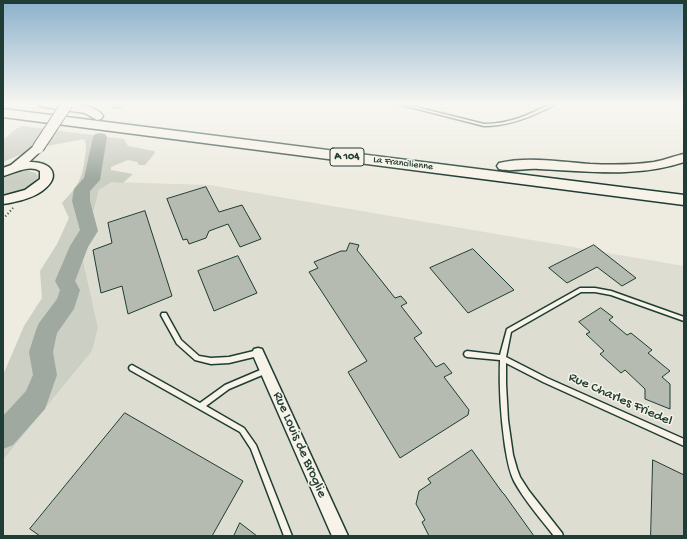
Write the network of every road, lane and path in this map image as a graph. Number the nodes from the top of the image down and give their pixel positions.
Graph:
1 (50, 129) edge
2 (131, 129) edge
3 (203, 129) edge
4 (38, 148) junction
5 (684, 158) edge
6 (37, 165) junction
7 (504, 166) junction
8 (16, 167) junction
9 (3, 172) edge
10 (684, 188) edge
11 (625, 193) junction
12 (17, 197) junction
13 (3, 200) edge
14 (684, 200) edge
15 (684, 208) edge
16 (3, 212) edge
17 (164, 315) dead end
18 (684, 319) edge
19 (258, 353) joint
20 (467, 354) dead end
21 (503, 358) junction
22 (132, 368) dead end
23 (265, 371) junction
24 (200, 406) junction
25 (684, 443) edge
26 (288, 536) edge
27 (340, 536) edge
28 (559, 536) edge

1 - 4 main road, bridge
2 - 11 highway, La Francilienne / A 104
3 - 7 highway, La Francilienne / A 104
4 - 6 main road
4 - 8 main road
5 - 7 highway
6 - 8 main road
6 - 12 main road
7 - 10 highway, La Francilienne / A 104
8 - 9 main road
11 - 14 highway, La Francilienne / A 104
11 - 15 highway
12 - 13 main road
12 - 16 main road
17 - 19 lane
18 - 21 lane
19 - 23 street, Rue Louis de Broglie
20 - 21 lane
21 - 25 lane, Rue Charles Friedel
21 - 28 lane
22 - 24 lane
23 - 24 lane
23 - 27 street, Rue Louis de Broglie
24 - 26 lane

